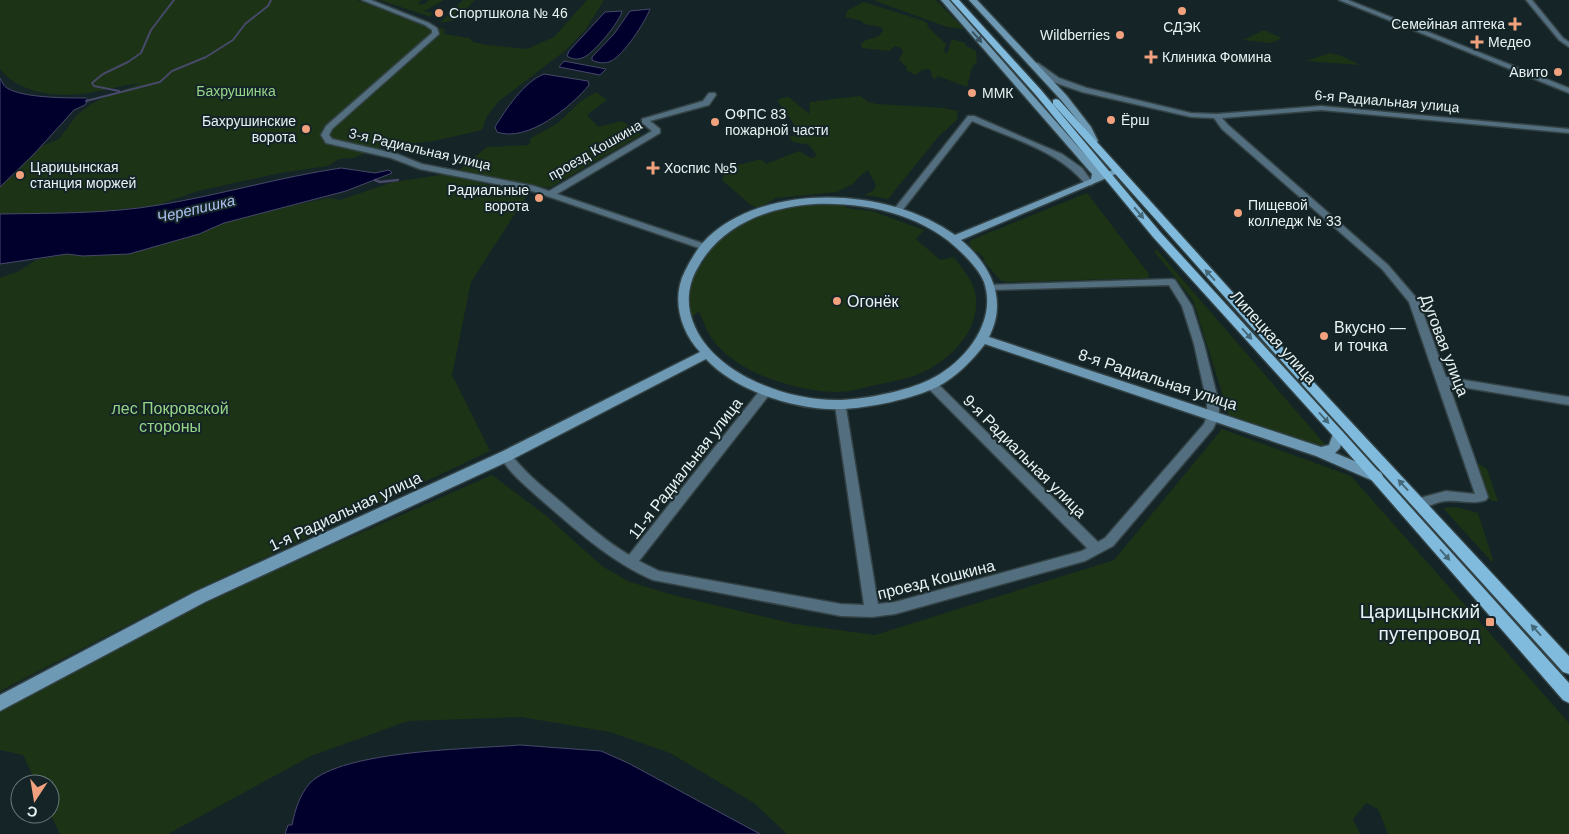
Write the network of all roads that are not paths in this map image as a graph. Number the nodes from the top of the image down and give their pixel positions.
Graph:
1 (365, 0) edge
2 (945, 0) edge
3 (955, 0) edge
4 (964, 0) edge
5 (973, 0) edge
6 (1342, 0) edge
7 (1529, 0) edge
8 (1569, 45) edge
9 (1035, 65) junction
10 (1085, 90) junction
11 (1569, 91) edge
12 (712, 95) dead end
13 (1064, 98) junction
14 (1241, 114) junction
15 (1191, 115) junction
16 (1216, 116) junction
17 (1051, 120) junction
18 (1225, 127) junction
19 (1569, 131) edge
20 (1093, 141) junction
21 (1079, 144) junction
22 (1102, 178) junction
23 (548, 195) junction
24 (898, 210) junction
25 (955, 239) junction
26 (705, 247) junction
27 (991, 287) junction
28 (983, 339) junction
29 (706, 354) junction
30 (1442, 380) junction
31 (931, 384) junction
32 (765, 392) junction
33 (1569, 401) edge
34 (841, 405) junction
35 (1213, 416) junction
36 (1338, 434) junction
37 (1321, 452) junction
38 (506, 456) junction
39 (1376, 476) junction
40 (1420, 503) junction
41 (1097, 550) junction
42 (630, 563) junction
43 (872, 611) junction
44 (1569, 666) edge
45 (1569, 695) edge
46 (0, 703) edge

1 - 23 street, 3-я Радиальная улица
2 -> 17 main road
3 - 21 main road, Липецкая улица
4 - 20 main road, Липецкая улица
5 - 9 main road
6 - 11 street
7 - 8 street
9 - 10 street, 6-я Радиальная улица
9 - 13 main road
10 - 13 street
10 - 15 street, 6-я Радиальная улица
12 - 23 street, проезд Кошкина
13 - 20 main road
14 - 16 street, 6-я Радиальная улица
14 - 18 street
14 - 19 street, 6-я Радиальная улица
15 - 16 street, 6-я Радиальная улица
15 - 18 street, Дуговая улица
16 - 18 street, Дуговая улица
17 - 21 main road
17 - 22 main road
18 - 30 street, Дуговая улица
20 - 22 main road, Липецкая улица
21 - 22 main road, Липецкая улица
22 - 24 street
22 - 25 main road
22 -> 36 main road, Липецкая улица
40 -> 22 main road, Липецкая улица
23 - 26 street, 3-я Радиальная улица
24 - 25 main road
24 - 26 main road
25 - 27 main road
26 - 29 main road
27 - 28 main road
27 - 35 street
28 - 31 main road
28 - 35 main road, 8-я Радиальная улица
29 - 32 main road
29 - 38 main road, 1-я Радиальная улица
30 - 33 street
30 - 40 street, Дуговая улица
31 - 34 main road
31 - 41 street, 9-я Радиальная улица
32 - 34 main road
32 - 42 street, 11-я Радиальная улица
34 - 43 street
35 - 37 main road, 8-я Радиальная улица
35 - 41 street, проезд Кошкина
36 - 37 main road
36 - 39 main road, Липецкая улица
37 - 39 main road, 8-я Радиальная улица
38 - 42 street, проезд Кошкина
38 - 46 main road, 1-я Радиальная улица
39 -> 45 main road, Липецкая улица
44 -> 40 main road, Липецкая улица
41 - 43 street, проезд Кошкина
42 - 43 street, проезд Кошкина

